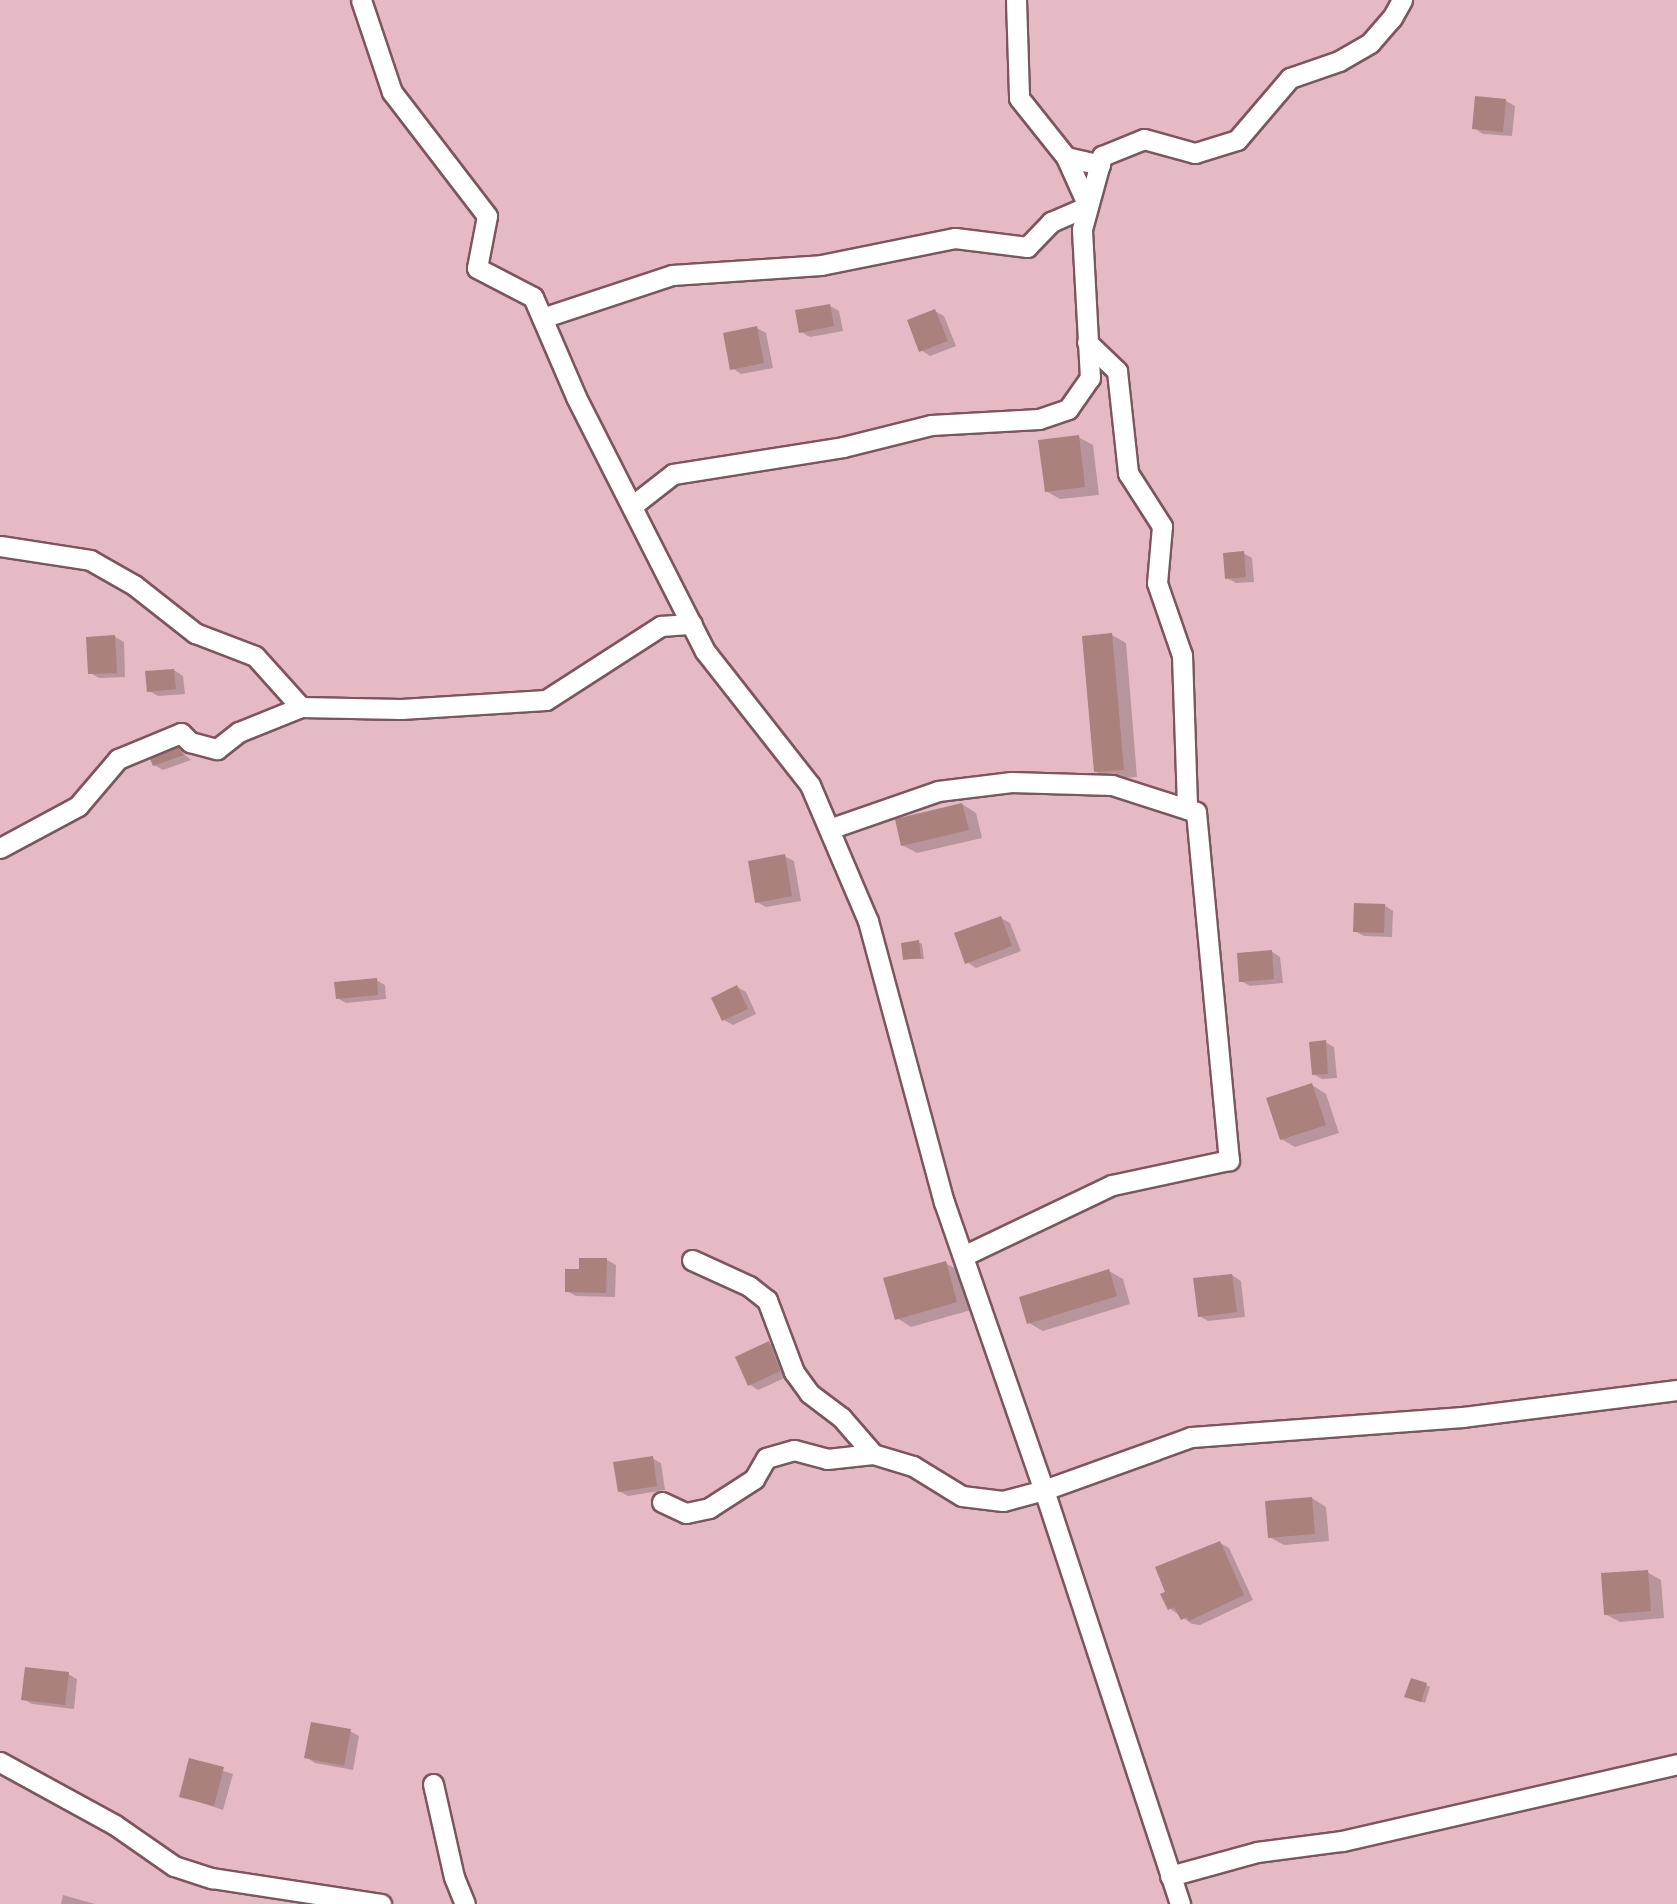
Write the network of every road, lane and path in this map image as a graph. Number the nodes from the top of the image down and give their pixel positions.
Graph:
1 (360, 0) edge
2 (1016, 0) edge
3 (1402, 0) edge
4 (1066, 157) junction
5 (1100, 164) junction
6 (1088, 206) junction
7 (542, 318) junction
8 (1087, 342) junction
9 (632, 506) junction
10 (0, 545) edge
11 (692, 624) junction
12 (301, 707) junction
13 (1187, 808) junction
14 (829, 830) junction
15 (0, 848) edge
16 (963, 1256) junction
17 (692, 1261) dead end
18 (1677, 1390) edge
19 (873, 1454) junction
20 (1044, 1490) junction
21 (662, 1502) dead end
22 (0, 1762) edge
23 (1677, 1764) edge
24 (433, 1784) dead end
25 (1170, 1876) junction
26 (381, 1904) edge
27 (465, 1904) edge
28 (1180, 1904) edge

1 - 7 street
2 - 4 street
3 - 5 street
4 - 5 street
4 - 6 street
5 - 6 street
6 - 7 street
6 - 8 street
7 - 9 street
8 - 9 street
8 - 13 street
9 - 11 street
10 - 12 street
11 - 12 street
11 - 14 street
12 - 15 street
13 - 14 street
13 - 16 street
14 - 16 street
16 - 20 street
17 - 19 street
18 - 20 street
19 - 20 street
19 - 21 street
20 - 25 street
22 - 26 street
23 - 25 street
24 - 27 street
25 - 28 street

